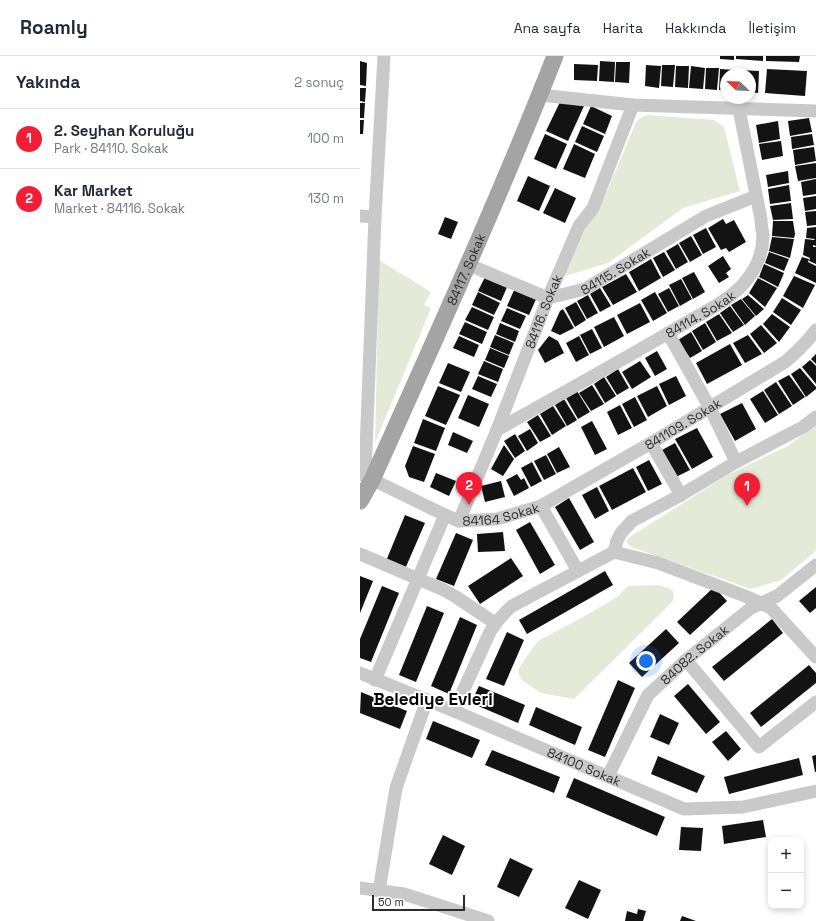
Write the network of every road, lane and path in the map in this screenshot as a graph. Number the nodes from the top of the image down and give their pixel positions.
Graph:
1 (384, 56) edge
2 (555, 56) edge
3 (540, 94) junction
4 (633, 105) junction
5 (739, 109) junction
6 (816, 111) edge
7 (756, 196) junction
8 (360, 216) edge
9 (375, 217) junction
10 (468, 265) junction
11 (548, 298) junction
12 (816, 330) edge
13 (668, 333) junction
14 (710, 408) junction
15 (816, 417) edge
16 (497, 430) junction
17 (651, 443) junction
18 (736, 462) junction
19 (365, 476) edge
20 (681, 495) junction
21 (360, 502) edge
22 (541, 506) junction
23 (445, 515) junction
24 (459, 521) junction
25 (614, 552) junction
26 (360, 554) edge
27 (816, 565) edge
28 (578, 571) junction
29 (418, 579) junction
30 (762, 603) junction
31 (495, 623) junction
32 (816, 657) edge
33 (686, 660) junction
34 (360, 673) edge
35 (376, 680) junction
36 (427, 700) junction
37 (816, 702) edge
38 (454, 711) junction
39 (608, 776) junction
40 (816, 792) edge
41 (360, 888) edge
42 (379, 891) junction
43 (488, 921) edge

1 - 9 street
2 - 3 main road, 84117. Sokak
3 - 4 street
3 - 10 main road, 84117. Sokak
4 - 5 street
4 - 11 street, 84116. Sokak
5 - 6 street
5 - 7 street, 84114. Sokak
7 - 11 street, 84115. Sokak
7 - 13 street, 84114. Sokak
8 - 9 street
9 - 19 street
10 - 11 street
10 - 19 main road, 84117. Sokak
11 - 16 street, 84116. Sokak
12 - 14 street, 841109. Sokak
13 - 14 street
13 - 16 street, 84114. Sokak
14 - 17 street, 841109. Sokak
14 - 18 street
15 - 18 street
16 - 24 street, 84116. Sokak
17 - 20 street
17 - 22 street, 841109. Sokak
18 - 20 street
19 - 21 main road, 84117. Sokak
19 - 23 street, 84164 Sokak
20 - 25 street
22 - 24 street, 84164 Sokak
22 - 28 street, 84164 Sokak
23 - 24 street, 84164 Sokak
23 - 29 street
25 - 28 street
25 - 30 street
26 - 29 street
27 - 30 street, 84082. Sokak
28 - 31 street
29 - 31 street
29 - 35 street
30 - 32 street
30 - 33 street, 84082. Sokak
31 - 38 street
33 - 37 street
33 - 39 street, 84082. Sokak
34 - 35 street, 84100 Sokak
35 - 36 street, 84100 Sokak
36 - 38 street, 84100 Sokak
36 - 42 street
38 - 39 street, 84100 Sokak
39 - 40 street, 84100 Sokak
41 - 42 street
42 - 43 street

